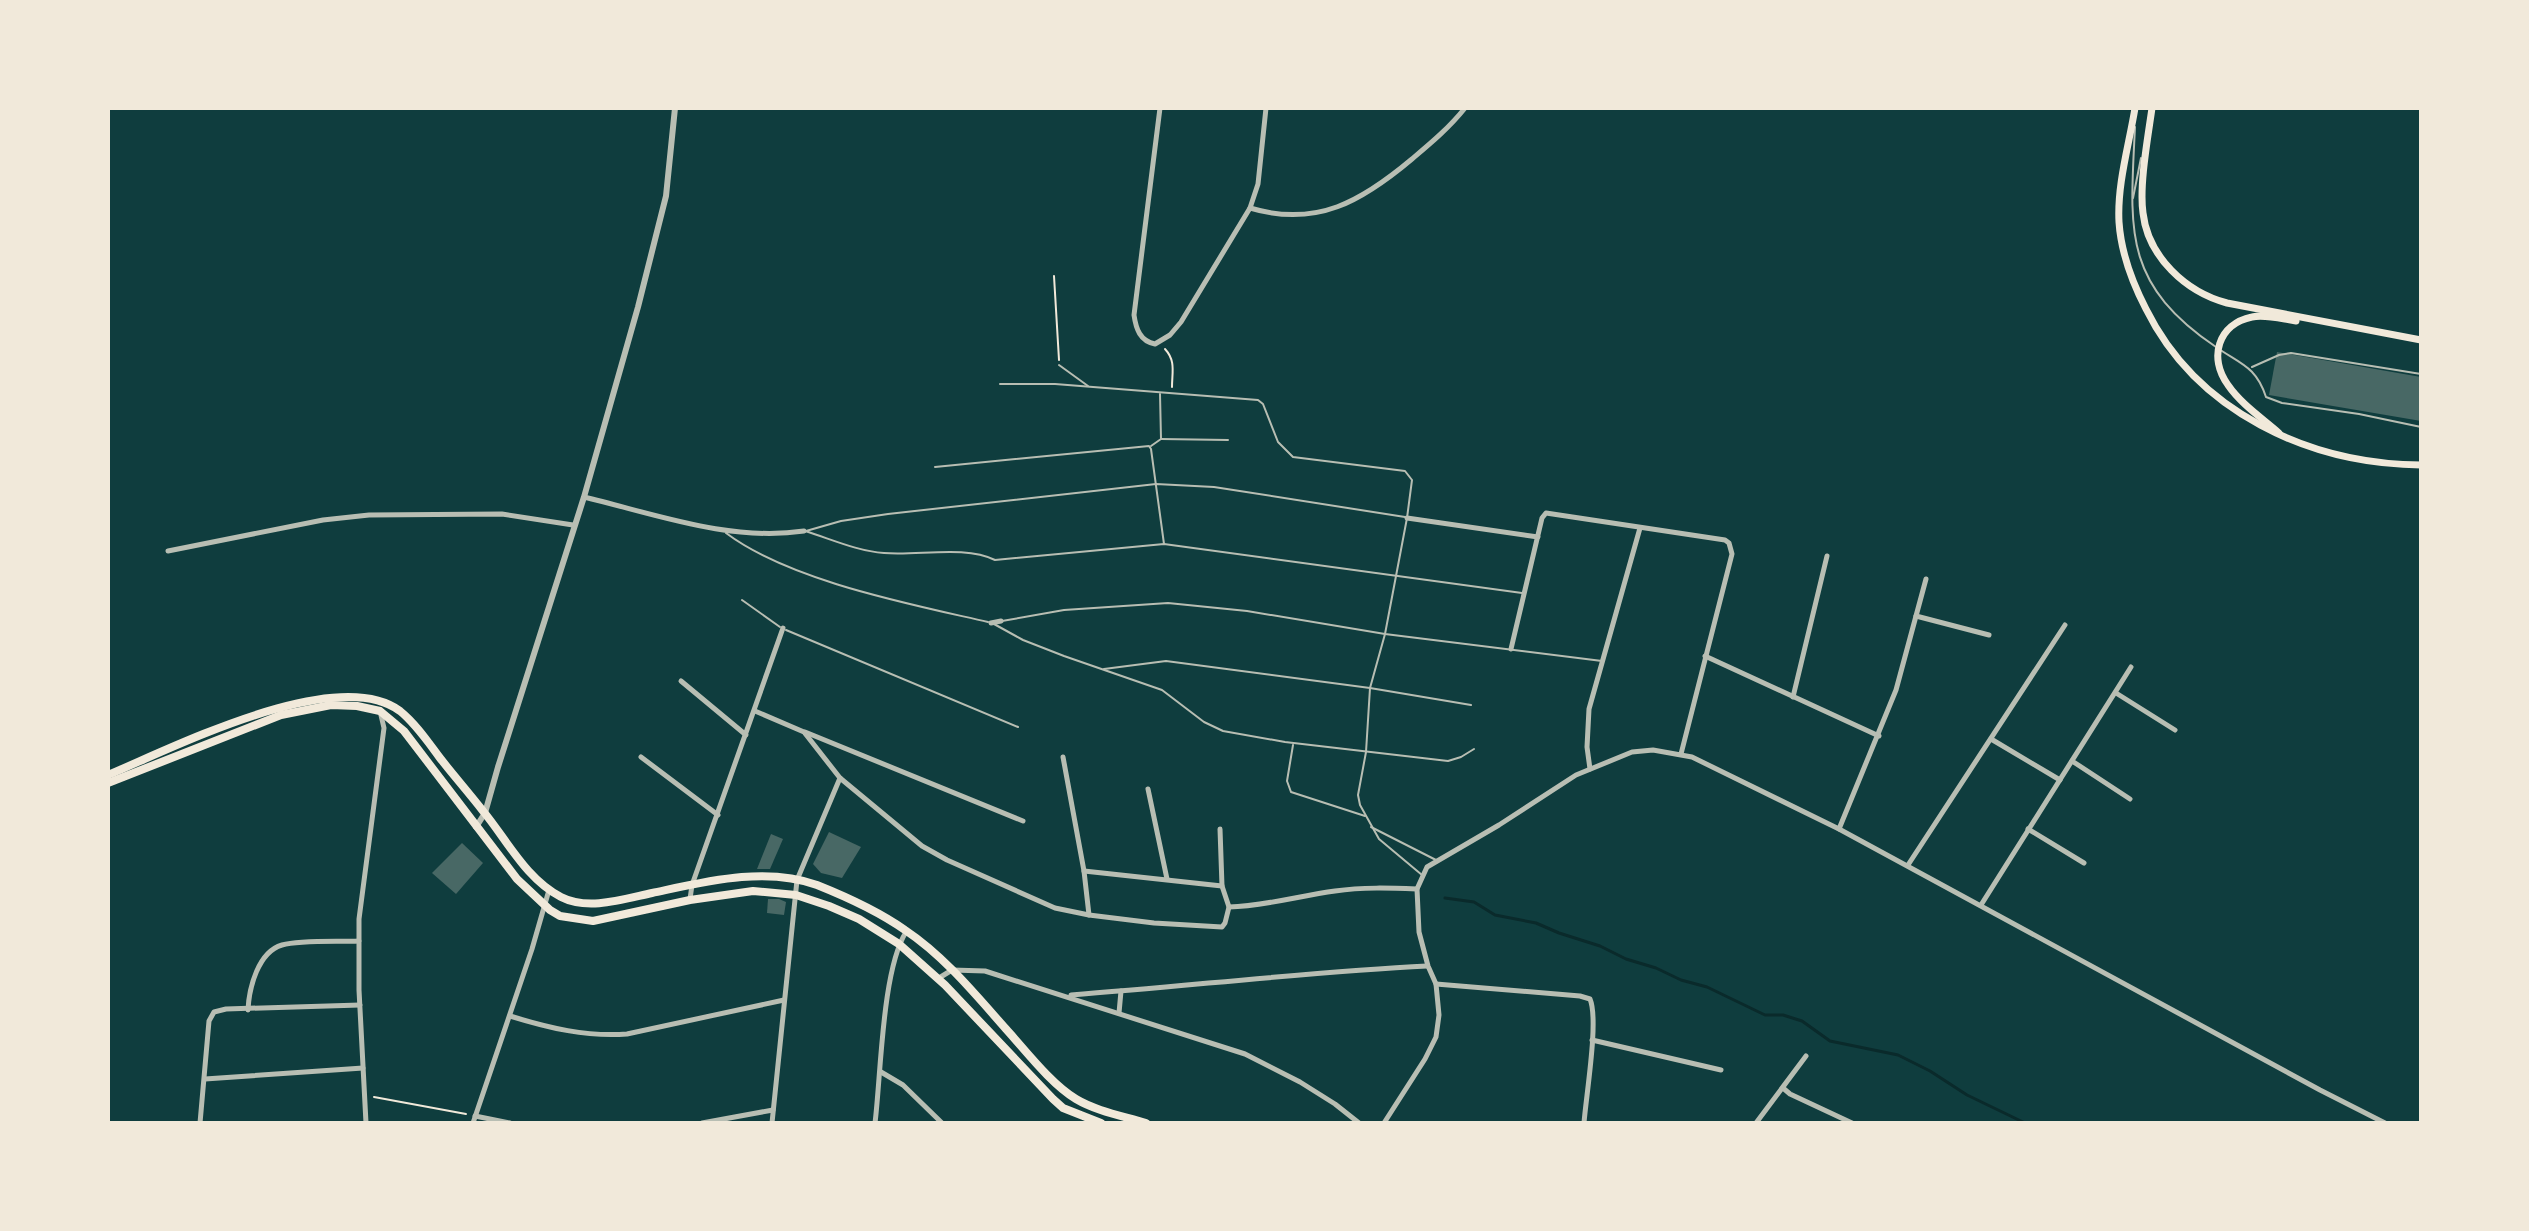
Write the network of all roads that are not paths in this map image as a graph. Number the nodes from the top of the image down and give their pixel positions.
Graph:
1 (675, 108) edge
2 (1160, 108) edge
3 (1266, 108) edge
4 (1465, 108) edge
5 (2136, 108) edge
6 (2151, 110) edge
7 (2131, 207) junction
8 (1250, 208) junction
9 (2357, 329) junction
10 (2421, 340) edge
11 (1059, 365) road end
12 (2251, 368) junction
13 (2421, 374) edge
14 (1000, 384) dead end
15 (1089, 386) junction
16 (1160, 392) junction
17 (2421, 427) edge
18 (2284, 437) junction
19 (1161, 439) junction
20 (1228, 440) dead end
21 (1151, 449) junction
22 (2421, 464) edge
23 (935, 467) dead end
24 (1156, 484) junction
25 (584, 497) junction
26 (1407, 518) junction
27 (573, 525) junction
28 (1640, 528) junction
29 (723, 531) junction
30 (804, 531) junction
31 (1538, 537) junction
32 (1164, 544) junction
33 (168, 551) dead end
34 (1827, 556) dead end
35 (1395, 575) junction
36 (1926, 579) dead end
37 (1523, 593) junction
38 (742, 600) dead end
39 (1916, 616) junction
40 (1001, 621) joint
41 (991, 623) junction
42 (2065, 625) dead end
43 (783, 628) junction
44 (1385, 634) junction
45 (1989, 635) dead end
46 (1511, 649) junction
47 (1705, 656) junction
48 (1602, 661) junction
49 (2131, 667) dead end
50 (1103, 669) junction
51 (681, 681) dead end
52 (1370, 688) junction
53 (2116, 693) junction
54 (1793, 697) junction
55 (1471, 705) dead end
56 (380, 711) junction
57 (755, 711) junction
58 (394, 722) junction
59 (1018, 727) dead end
60 (384, 728) junction
61 (2175, 730) dead end
62 (804, 732) junction
63 (746, 735) junction
64 (1879, 736) junction
65 (1991, 739) junction
66 (1293, 743) junction
67 (1474, 749) dead end
68 (1366, 752) junction
69 (1681, 754) junction
70 (641, 757) dead end
71 (1063, 757) dead end
72 (2072, 761) junction
73 (1590, 769) junction
74 (108, 775) edge
75 (840, 778) junction
76 (2060, 780) junction
77 (108, 783) edge
78 (1148, 789) dead end
79 (2130, 799) dead end
80 (485, 813) junction
81 (718, 815) junction
82 (1366, 817) junction
83 (1023, 821) dead end
84 (1370, 826) junction
85 (475, 828) junction
86 (1220, 829) dead end
87 (1839, 829) junction
88 (2028, 829) junction
89 (1436, 860) junction
90 (2084, 863) dead end
91 (1908, 865) junction
92 (1084, 871) junction
93 (1422, 875) junction
94 (1167, 879) junction
95 (797, 880) junction
96 (692, 885) junction
97 (1222, 886) junction
98 (1417, 889) junction
99 (549, 890) junction
100 (796, 895) junction
101 (690, 900) junction
102 (1981, 905) junction
103 (544, 906) junction
104 (1229, 907) junction
105 (1089, 915) junction
106 (907, 931) junction
107 (359, 941) junction
108 (899, 944) junction
109 (1428, 966) junction
110 (952, 970) junction
111 (938, 978) junction
112 (1436, 984) junction
113 (1121, 991) junction
114 (1066, 996) junction
115 (784, 1000) junction
116 (360, 1005) junction
117 (248, 1010) junction
118 (1119, 1013) junction
119 (510, 1016) junction
120 (1592, 1040) junction
121 (1806, 1056) dead end
122 (363, 1068) junction
123 (1721, 1070) dead end
124 (881, 1072) junction
125 (204, 1079) junction
126 (1783, 1088) junction
127 (1090, 1106) junction
128 (773, 1110) junction
129 (1086, 1117) junction
130 (474, 1120) edge
131 (200, 1123) edge
132 (366, 1123) edge
133 (510, 1123) edge
134 (702, 1123) edge
135 (772, 1123) edge
136 (875, 1123) edge
137 (942, 1123) edge
138 (1101, 1123) edge
139 (1146, 1123) edge
140 (1359, 1123) edge
141 (1384, 1123) edge
142 (1584, 1123) edge
143 (1756, 1123) edge
144 (1852, 1123) edge
145 (2385, 1123) edge

1 - 25 street
2 - 8 street
3 - 8 street
4 - 8 street
5 - 7 lane
5 - 18 main road
6 - 7 lane
6 - 9 main road
7 - 12 lane
9 - 10 main road
9 - 18 main road
11 - 15 lane
12 - 13 lane
12 - 17 lane
14 - 15 lane
15 - 16 lane
16 - 19 lane
16 - 26 lane
18 - 22 main road
19 - 20 lane
19 - 21 lane
21 - 23 lane
21 - 24 lane
24 - 26 lane
24 - 30 lane
24 - 32 lane
25 - 27 street
25 - 29 street
26 - 31 street
26 - 35 lane
27 - 33 street
27 - 80 street
28 - 31 street
28 - 47 street
28 - 48 street
29 - 30 street
29 - 41 lane
30 - 32 lane
31 - 37 street
32 - 35 lane
34 - 54 street
35 - 37 lane
35 - 44 lane
36 - 39 street
37 - 46 street
38 - 43 lane
39 - 45 street
39 - 64 street
40 - 41 street
40 - 44 lane
41 - 50 lane
42 - 65 street
43 - 57 street
43 - 59 lane
44 - 46 lane
44 - 52 lane
46 - 48 lane
47 - 54 street
47 - 69 street
48 - 73 street
49 - 53 street
50 - 52 lane
50 - 66 lane
51 - 63 street
52 - 55 lane
52 - 68 lane
53 - 61 street
53 - 72 street
54 - 64 street
56 - 58 main road
56 - 60 street
56 - 77 main road
57 - 62 street
57 - 63 street
58 - 60 street
58 - 85 main road
60 - 107 street
62 - 75 street
62 - 83 street
63 - 81 street
64 - 87 street
65 - 76 street
65 - 91 street
66 - 68 lane
66 - 82 lane
67 - 68 lane
68 - 82 lane
69 - 73 street
69 - 87 street
70 - 81 street
71 - 92 street
72 - 76 street
72 - 79 street
73 - 89 street
74 - 80 main road
75 - 95 street
75 - 105 street
76 - 88 street
78 - 94 street
80 - 85 street
80 - 99 main road
81 - 96 street
82 - 84 lane
84 - 89 lane
84 - 93 lane
85 - 103 main road
86 - 97 street
87 - 91 street
88 - 90 street
88 - 102 street
89 - 93 street
91 - 102 street
92 - 94 street
92 - 105 street
93 - 98 street
94 - 97 street
95 - 96 main road
95 - 100 street
95 - 106 main road
96 - 99 main road
96 - 101 street
97 - 104 street
98 - 104 street
98 - 109 street
99 - 103 street
100 - 101 main road
100 - 108 main road
100 - 115 street
101 - 103 main road
102 - 145 street
103 - 119 street
104 - 105 street
106 - 108 street
106 - 110 main road
107 - 116 street
107 - 117 street
108 - 111 main road
108 - 124 street
109 - 112 street
109 - 113 street
110 - 111 street
110 - 114 street
110 - 127 main road
111 - 129 main road
112 - 120 street
112 - 141 street
113 - 114 street
113 - 118 street
114 - 118 street
115 - 119 street
115 - 128 street
116 - 117 street
116 - 122 street
117 - 125 street
118 - 140 street
119 - 130 street
120 - 123 street
120 - 142 street
121 - 126 street
122 - 125 street
122 - 132 street
124 - 136 street
124 - 137 street
125 - 131 street
126 - 143 street
126 - 144 street
127 - 129 main road
127 - 139 main road
128 - 134 street
128 - 135 street
129 - 138 main road
130 - 133 street

